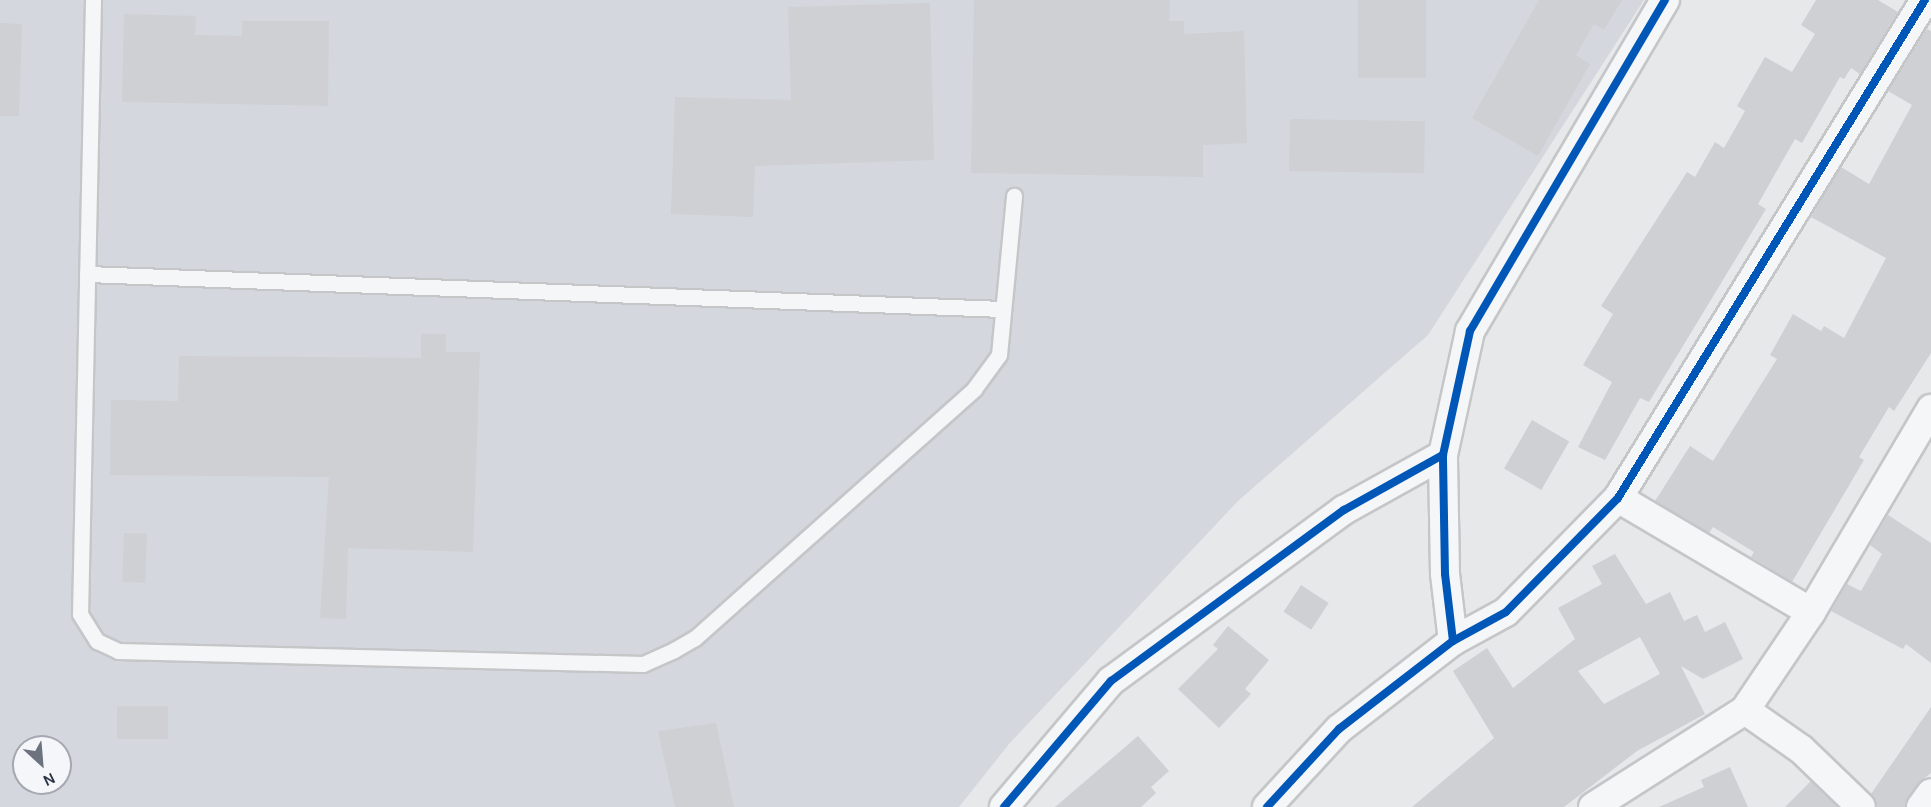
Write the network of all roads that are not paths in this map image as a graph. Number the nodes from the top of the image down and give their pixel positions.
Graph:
1 (93, 0) edge
2 (1665, 0) edge
3 (1925, 0) edge
4 (1014, 196) dead end
5 (87, 274) junction
6 (1003, 309) junction
7 (1931, 409) edge
8 (1443, 455) junction
9 (1618, 498) junction
10 (1811, 612) junction
11 (1453, 640) junction
12 (1745, 710) junction
13 (1931, 794) edge
14 (1004, 807) edge
15 (1267, 807) edge
16 (1593, 807) edge
17 (1861, 807) edge
18 (1922, 807) edge

1 - 5 lane
2 - 8 street
3 - 9 street
4 - 6 lane
5 - 6 lane
5 - 6 lane
7 - 10 street
8 - 11 street
8 - 14 street
9 - 10 street
9 - 11 street
10 - 12 street
11 - 15 street
12 - 16 street
12 - 17 street
13 - 18 street

